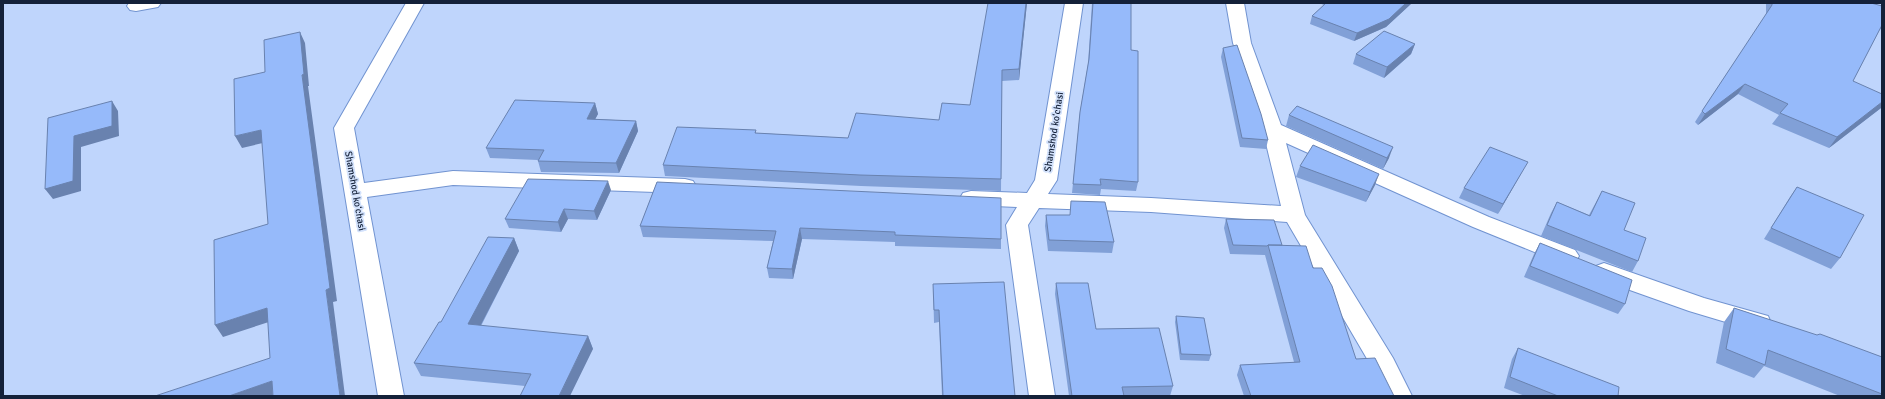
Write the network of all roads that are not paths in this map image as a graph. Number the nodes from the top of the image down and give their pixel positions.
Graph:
1 (415, 3) edge
2 (1074, 3) edge
3 (1235, 3) edge
4 (1272, 128) junction
5 (706, 187) edge
6 (355, 191) junction
7 (955, 198) edge
8 (1034, 200) junction
9 (1294, 215) junction
10 (1777, 329) edge
11 (391, 396) edge
12 (1042, 396) edge
13 (1399, 396) edge

1 - 6 street, Shamshod koʻchasi
2 - 8 street, Shamshod koʻchasi
3 - 4 street
4 - 9 street
4 - 10 street
5 - 6 street
6 - 11 street, Shamshod koʻchasi
7 - 8 street
8 - 9 street
8 - 12 street, Shamshod koʻchasi
9 - 13 street

